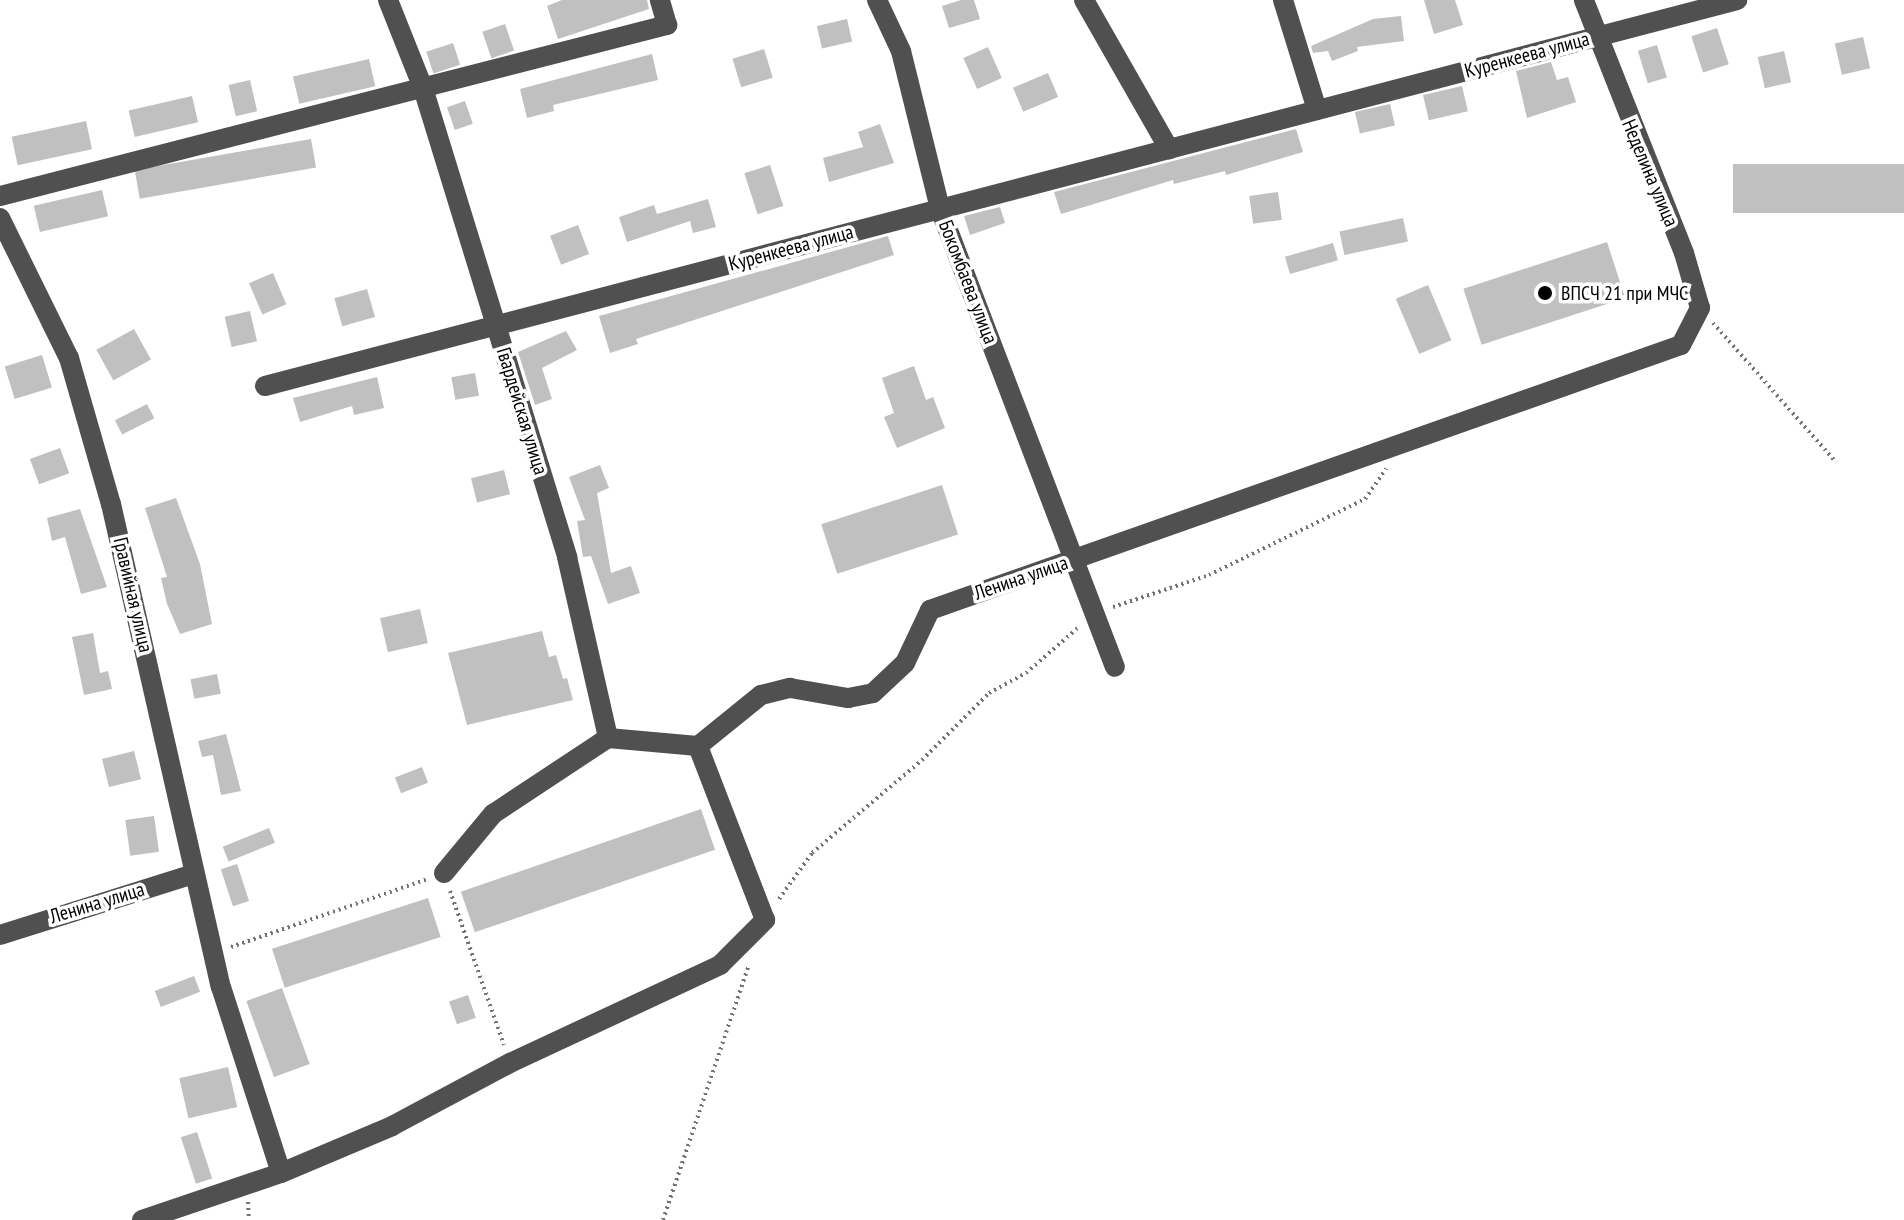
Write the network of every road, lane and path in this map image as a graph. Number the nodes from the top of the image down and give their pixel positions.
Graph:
1 (388, 0) edge
2 (660, 0) edge
3 (877, 0) edge
4 (1084, 0) edge
5 (1283, 0) edge
6 (1584, 0) edge
7 (1737, 0) edge
8 (1595, 37) junction
9 (423, 88) junction
10 (1317, 110) junction
11 (1169, 149) junction
12 (0, 196) edge
13 (940, 209) junction
14 (0, 218) edge
15 (1700, 308) junction
16 (495, 326) junction
17 (265, 386) dead end
18 (1401, 443) junction
19 (1836, 462) dead end
20 (1075, 559) junction
21 (1096, 615) junction
22 (1115, 667) dead end
23 (608, 738) junction
24 (698, 746) junction
25 (444, 873) junction
26 (194, 874) junction
27 (765, 920) junction
28 (0, 935) edge
29 (213, 954) junction
30 (750, 963) dead end
31 (510, 1063) junction
32 (281, 1173) junction
33 (142, 1220) edge
34 (663, 1220) edge

1 - 9 street, Гвардейская улица
2 - 9 street
3 - 13 street, Бокомбаева улица
4 - 11 street
5 - 10 street
6 - 8 street, Неделина улица
7 - 8 street, Куренкеева улица
8 - 10 street, Куренкеева улица
8 - 15 street, Неделина улица
9 - 12 street
9 - 16 street, Гвардейская улица
10 - 11 street, Куренкеева улица
11 - 13 street, Куренкеева улица
13 - 16 street, Куренкеева улица
13 - 20 street, Бокомбаева улица
14 - 26 street, Гравийная улица
15 - 18 street, Ленина улица
15 - 19 path
16 - 17 street, Куренкеева улица
16 - 23 street, Гвардейская улица
18 - 20 street, Ленина улица
18 - 21 path
20 - 21 street, Бокомбаева улица
20 - 24 street, Ленина улица
21 - 22 street, Бокомбаева улица
21 - 27 path
23 - 24 street
23 - 25 street
24 - 27 street
25 - 29 path
25 - 31 path
26 - 28 street, Ленина улица
26 - 29 street, Гравийная улица
27 - 31 street
29 - 32 street, Гравийная улица
30 - 34 path
31 - 32 street
32 - 33 street

